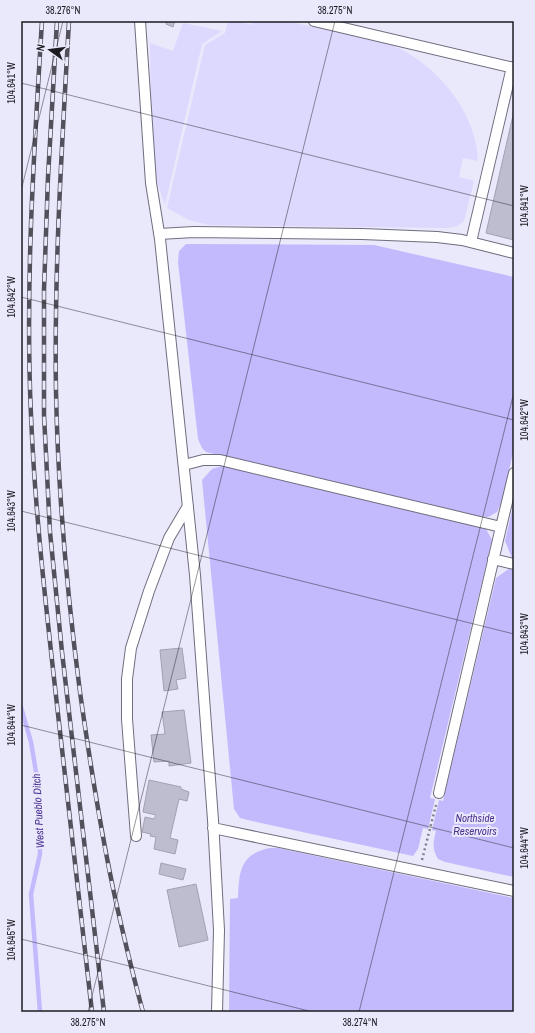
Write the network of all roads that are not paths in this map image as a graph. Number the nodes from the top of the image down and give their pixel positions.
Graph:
1 (140, 21) edge
2 (314, 21) edge
3 (513, 68) edge
4 (159, 234) junction
5 (471, 242) junction
6 (514, 253) edge
7 (184, 465) junction
8 (514, 473) edge
9 (188, 506) junction
10 (501, 527) junction
11 (493, 559) junction
12 (514, 564) edge
13 (438, 793) road end
14 (213, 828) junction
15 (136, 836) dead end
16 (514, 891) edge
17 (217, 1012) edge

1 - 4 lane
2 - 3 lane
3 - 5 lane
4 - 5 lane
4 - 7 lane
5 - 6 lane
7 - 9 lane
7 - 10 lane
8 - 10 lane
9 - 14 lane
9 - 15 lane
10 - 11 lane
11 - 12 lane
11 - 13 lane
14 - 16 lane
14 - 17 lane

